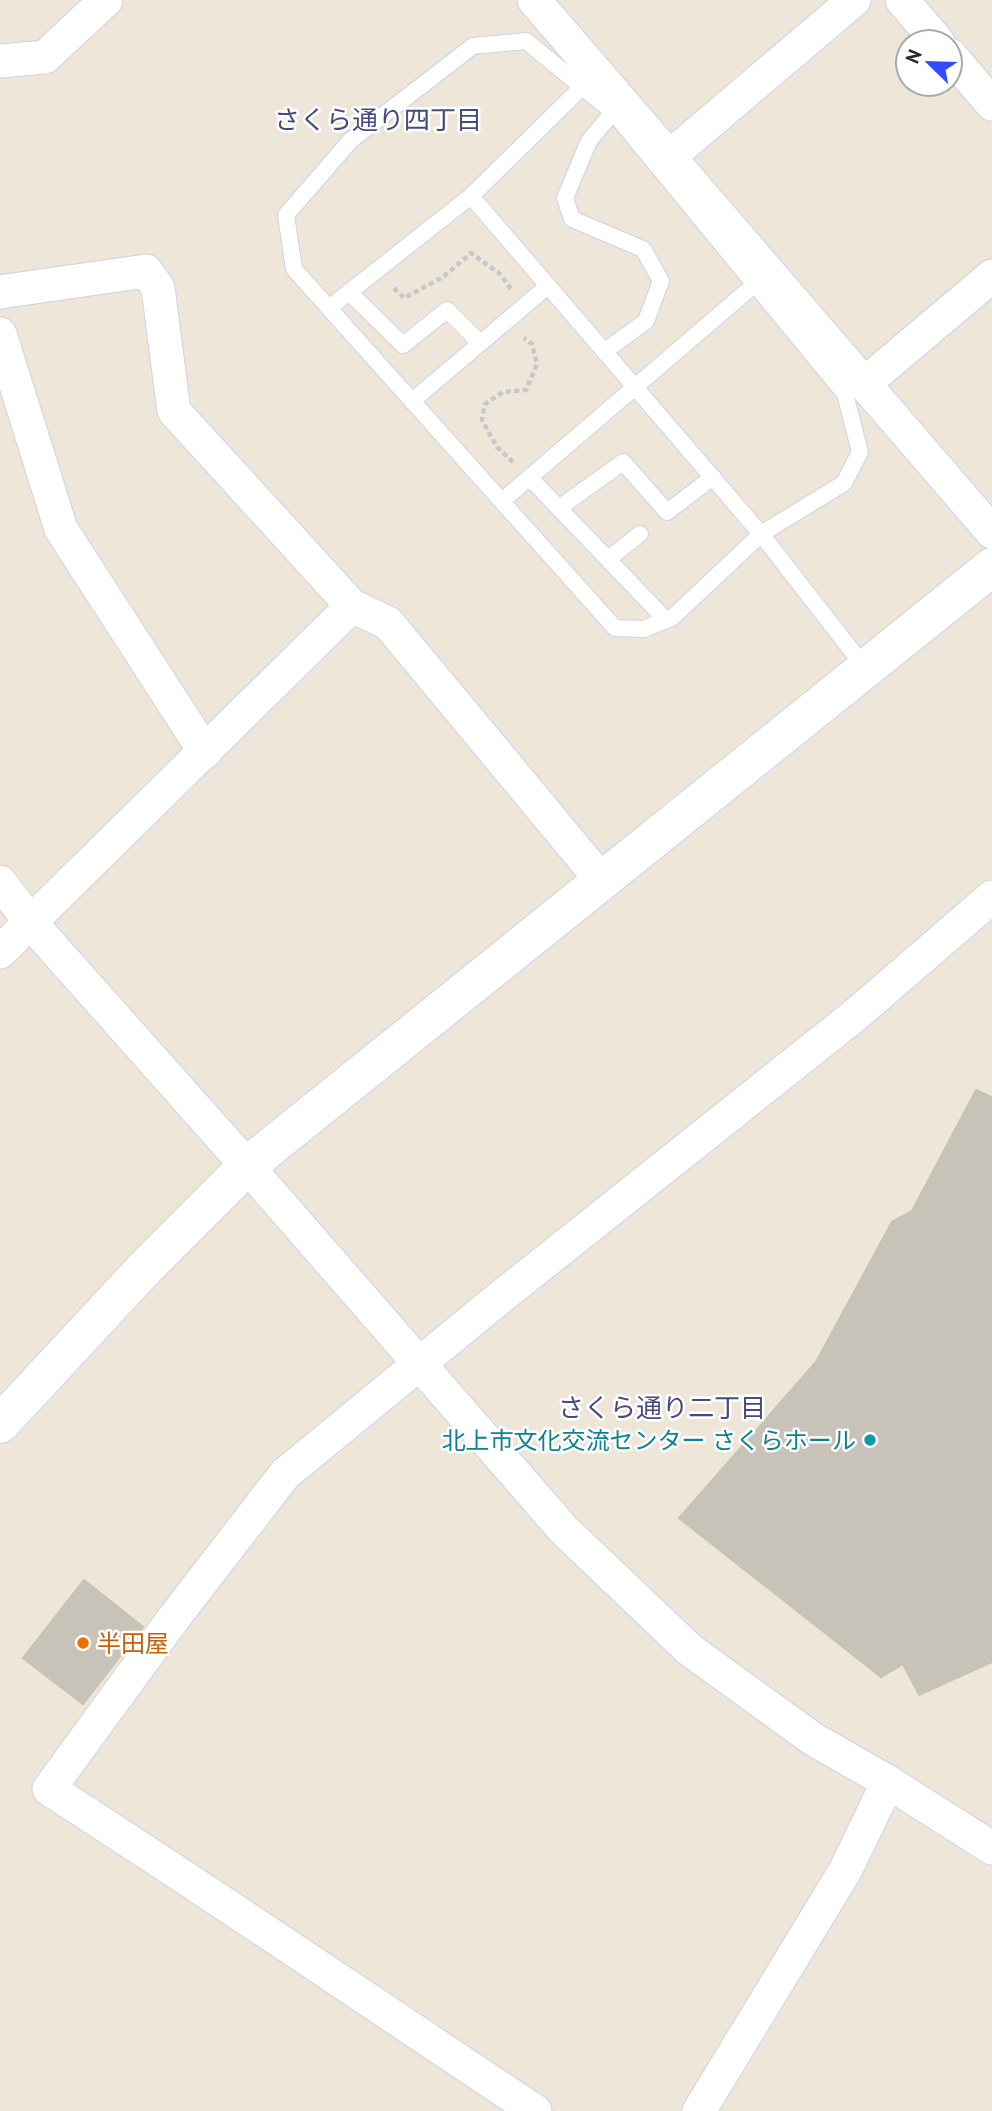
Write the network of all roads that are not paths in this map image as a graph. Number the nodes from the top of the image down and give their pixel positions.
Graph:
1 (106, 0) edge
2 (534, 0) edge
3 (854, 0) edge
4 (902, 0) edge
5 (926, 28) edge
6 (0, 61) edge
7 (964, 71) edge
8 (582, 87) junction
9 (992, 104) edge
10 (613, 112) junction
11 (669, 157) junction
12 (471, 196) junction
13 (992, 276) edge
14 (754, 285) junction
15 (548, 286) junction
16 (0, 292) edge
17 (349, 292) junction
18 (328, 308) junction
19 (0, 334) edge
20 (480, 343) junction
21 (605, 351) junction
22 (864, 384) junction
23 (635, 387) junction
24 (412, 401) junction
25 (713, 477) junction
26 (530, 478) junction
27 (502, 501) junction
28 (559, 508) junction
29 (992, 533) edge
30 (640, 534) dead end
31 (761, 534) junction
32 (608, 559) junction
33 (992, 567) edge
34 (352, 606) junction
35 (666, 620) junction
36 (866, 668) junction
37 (205, 752) junction
38 (602, 881) junction
39 (0, 882) edge
40 (992, 897) edge
41 (31, 923) junction
42 (0, 952) edge
43 (247, 1166) junction
44 (421, 1364) junction
45 (0, 1424) edge
46 (888, 1782) junction
47 (992, 1848) edge
48 (535, 2111) edge
49 (699, 2111) edge

1 - 6 street
2 - 11 street
3 - 11 street
4 - 5 street
7 - 9 street
8 - 10 lane
8 - 12 lane
8 - 18 lane
10 - 14 lane
10 - 21 lane
11 - 22 street
12 - 15 lane
12 - 17 lane
13 - 22 street
14 - 23 lane
14 - 31 lane
15 - 20 lane
15 - 21 lane
16 - 34 street
17 - 18 lane
17 - 20 lane
18 - 24 lane
19 - 37 street
20 - 24 lane
21 - 23 lane
22 - 29 street
23 - 25 lane
23 - 26 lane
24 - 27 lane
25 - 28 lane
25 - 31 lane
26 - 27 lane
26 - 28 lane
27 - 35 lane
28 - 32 lane
30 - 32 lane
31 - 35 lane
31 - 36 lane
32 - 35 lane
33 - 36 street
34 - 37 street
34 - 38 street
36 - 38 street
37 - 41 street
38 - 43 street
39 - 41 street
40 - 44 street
41 - 42 street
41 - 43 street
43 - 44 street
43 - 45 street
44 - 46 street
44 - 48 street
46 - 47 street
46 - 49 street

